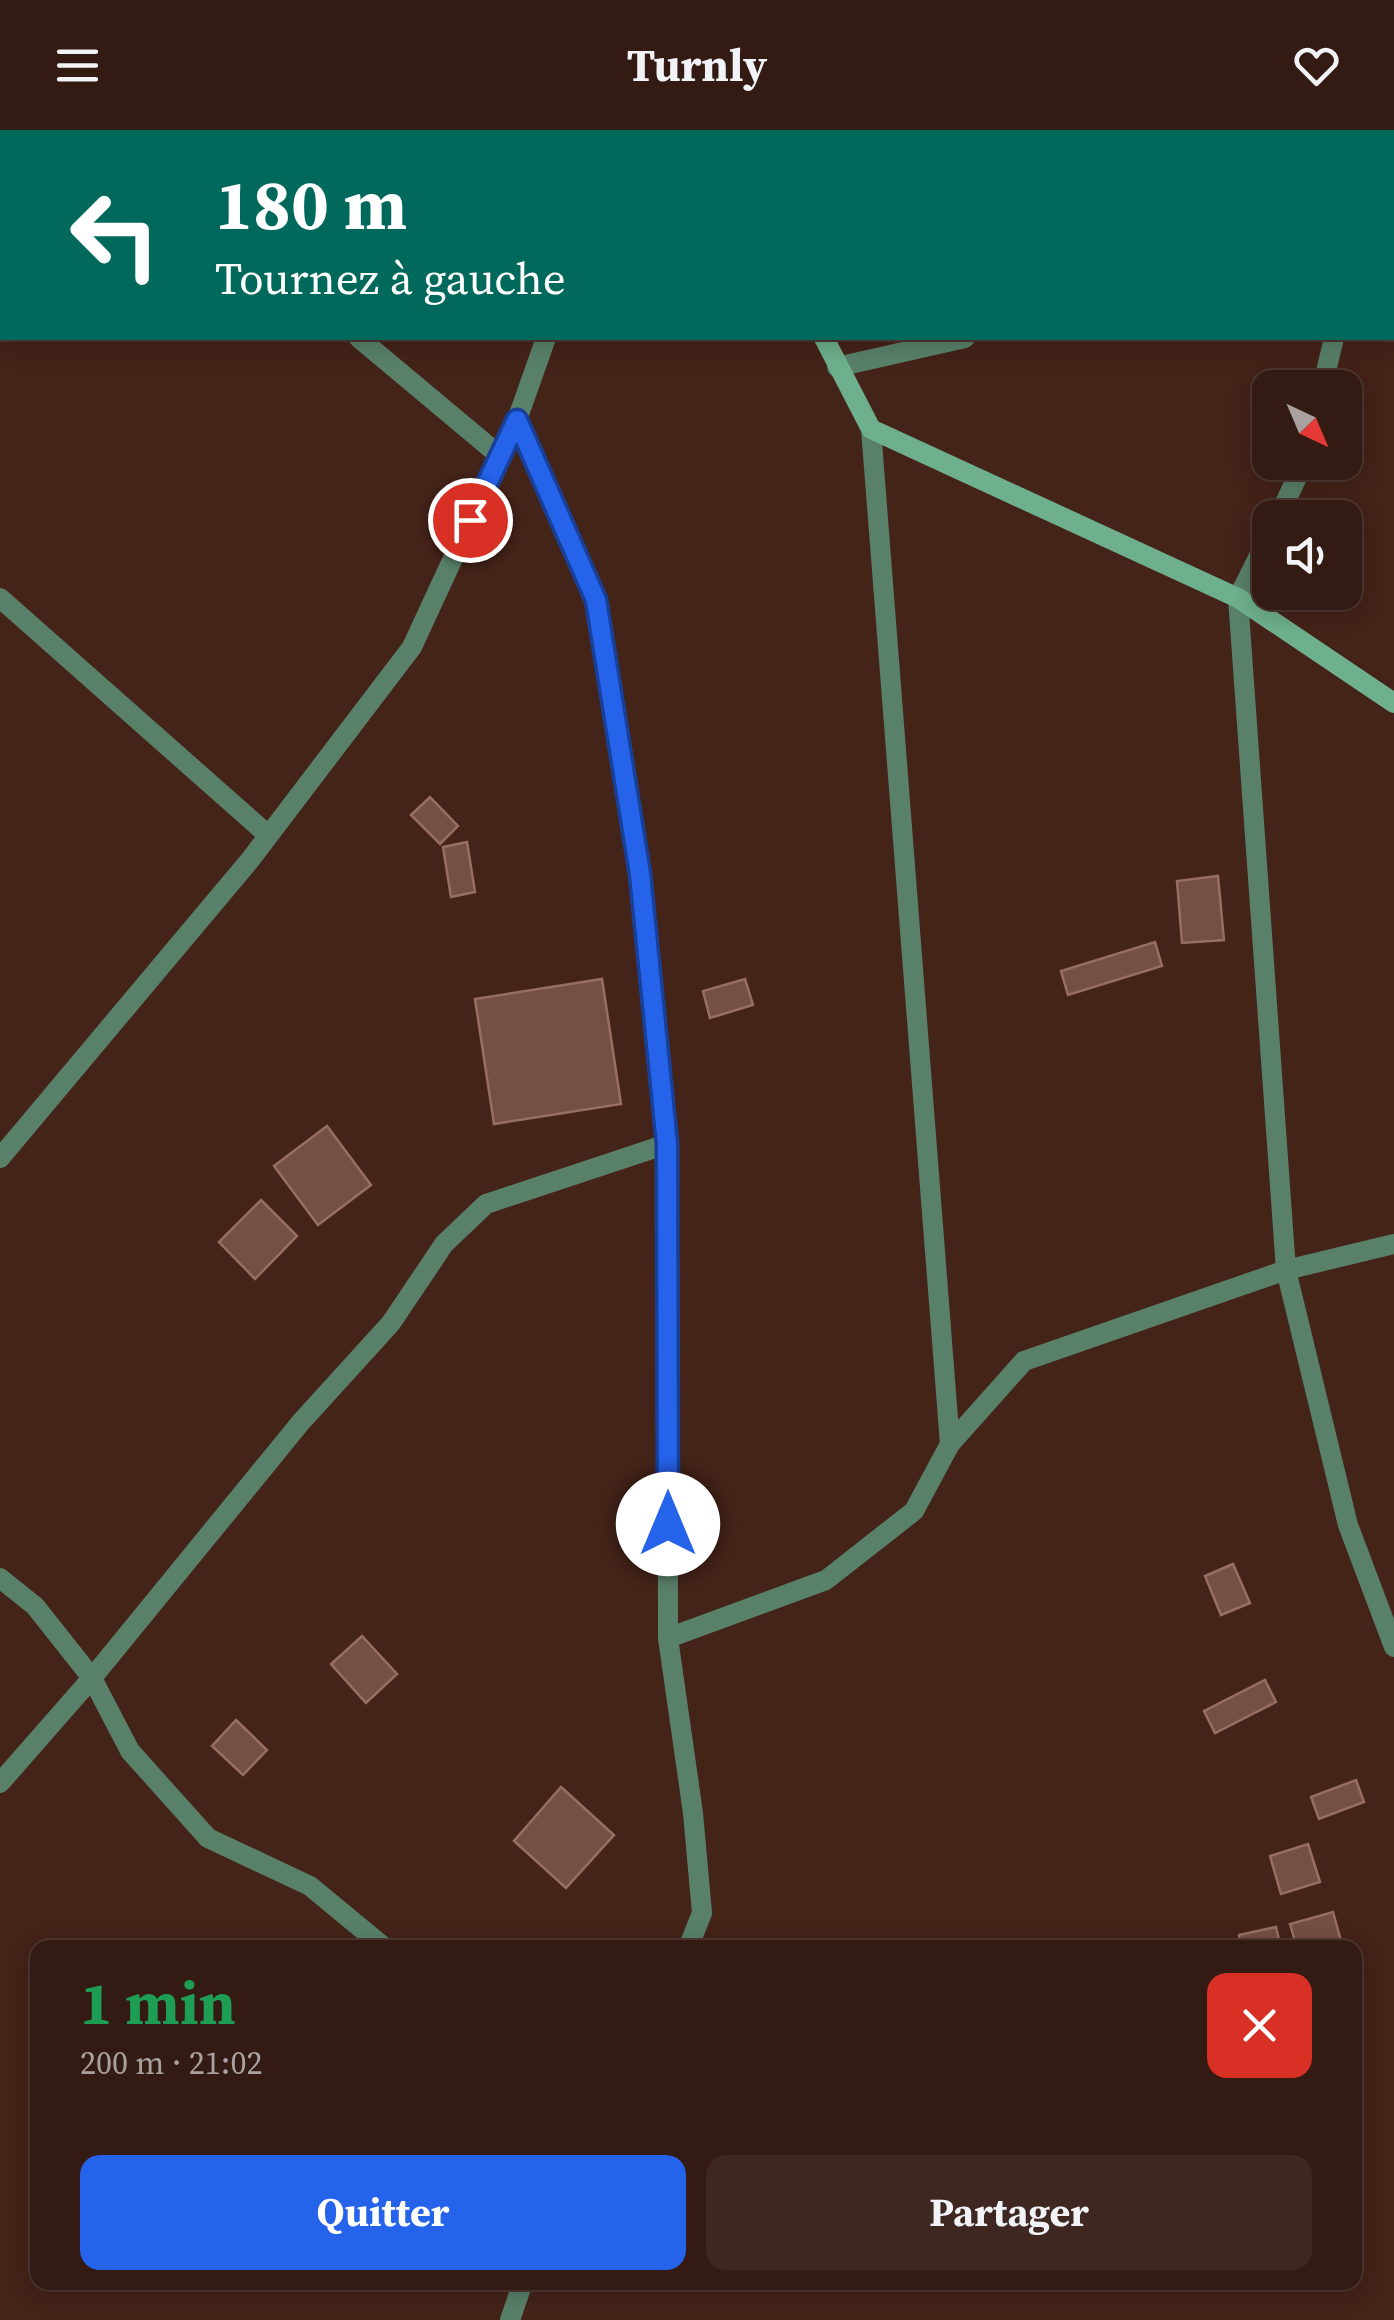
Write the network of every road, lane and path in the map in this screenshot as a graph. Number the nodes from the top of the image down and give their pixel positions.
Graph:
1 (361, 340) edge
2 (545, 340) edge
3 (825, 340) edge
4 (956, 340) edge
5 (1334, 340) edge
6 (837, 367) junction
7 (1326, 370) edge
8 (517, 420) junction
9 (871, 428) junction
10 (500, 456) junction
11 (1252, 570) edge
12 (0, 598) edge
13 (1238, 598) junction
14 (1394, 703) edge
15 (268, 836) junction
16 (667, 1144) junction
17 (0, 1158) edge
18 (1394, 1244) edge
19 (1286, 1270) junction
20 (950, 1444) junction
21 (0, 1578) edge
22 (668, 1638) junction
23 (1394, 1647) edge
24 (92, 1678) junction
25 (0, 1783) edge
26 (375, 1940) edge
27 (691, 1940) edge
28 (520, 2290) edge
29 (510, 2320) edge

1 - 10 street
2 - 8 street
3 - 6 main road
4 - 6 street
5 - 7 street
6 - 9 main road
8 - 10 street
8 - 16 street
9 - 13 main road
9 - 20 street
10 - 15 street
11 - 13 street
12 - 15 street
13 - 14 main road
13 - 19 street
15 - 17 street
16 - 22 street
16 - 24 street
18 - 19 street
19 - 20 street
19 - 23 street
20 - 22 street
21 - 24 street
22 - 27 street
24 - 25 street
24 - 26 street
28 - 29 street

